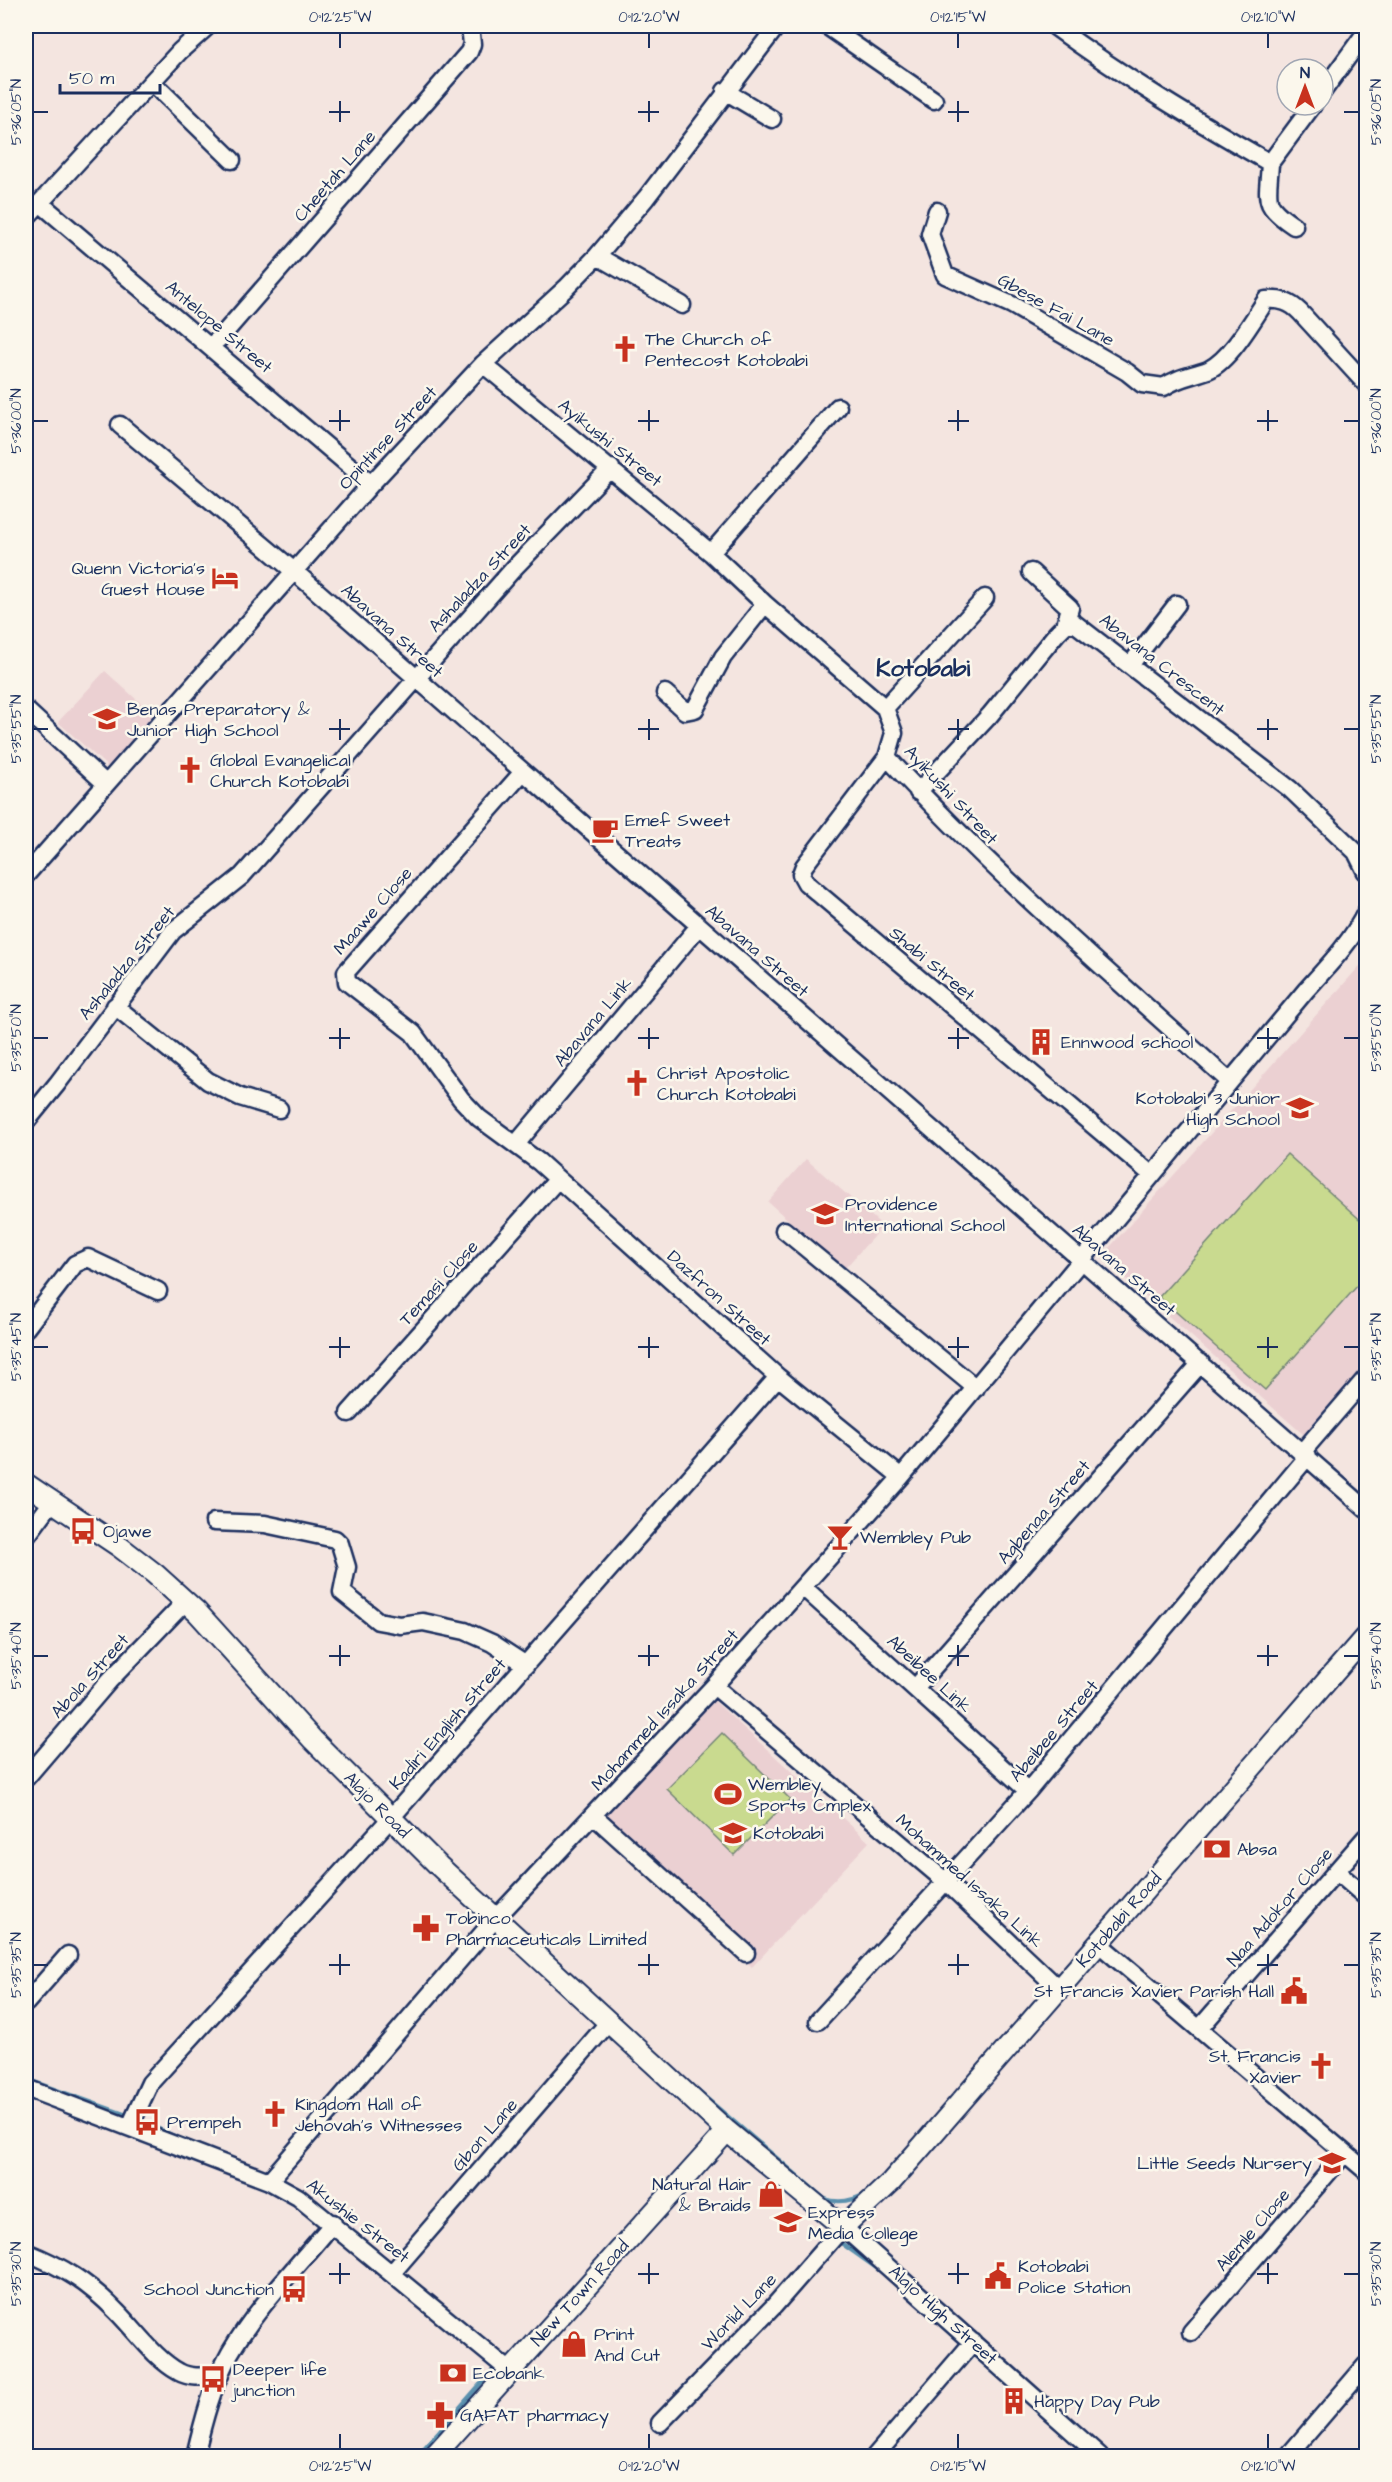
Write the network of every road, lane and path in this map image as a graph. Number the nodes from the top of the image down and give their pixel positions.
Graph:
1 (208, 26) edge
2 (470, 26) edge
3 (777, 26) edge
4 (827, 26) edge
5 (1054, 26) edge
6 (1358, 26) edge
7 (1366, 32) edge
8 (1335, 75) edge
9 (152, 82) junction
10 (725, 91) junction
11 (934, 100) dead end
12 (1303, 117) edge
13 (772, 119) dead end
14 (232, 160) dead end
15 (1270, 163) junction
16 (40, 203) junction
17 (937, 211) dead end
18 (26, 218) edge
19 (1294, 226) dead end
20 (597, 256) junction
21 (682, 305) dead end
22 (211, 345) junction
23 (483, 364) junction
24 (1366, 384) edge
25 (838, 407) dead end
26 (120, 425) dead end
27 (611, 468) junction
28 (371, 484) junction
29 (711, 553) junction
30 (295, 572) junction
31 (1031, 572) dead end
32 (985, 598) dead end
33 (765, 604) junction
34 (1177, 604) dead end
35 (1065, 624) junction
36 (1131, 664) junction
37 (415, 678) junction
38 (665, 693) dead end
39 (885, 708) junction
40 (26, 710) edge
41 (887, 757) junction
42 (522, 773) junction
43 (105, 783) junction
44 (918, 792) junction
45 (1366, 866) edge
46 (26, 875) edge
47 (1366, 912) edge
48 (699, 926) junction
49 (115, 1006) junction
50 (1229, 1081) junction
51 (279, 1109) dead end
52 (26, 1122) edge
53 (517, 1143) junction
54 (1152, 1175) junction
55 (558, 1179) junction
56 (784, 1230) dead end
57 (1081, 1257) junction
58 (158, 1291) dead end
59 (26, 1328) edge
60 (1201, 1364) junction
61 (778, 1377) junction
62 (1366, 1378) edge
63 (976, 1388) junction
64 (350, 1413) dead end
65 (1306, 1454) junction
66 (901, 1477) junction
67 (26, 1484) edge
68 (52, 1502) junction
69 (1366, 1509) edge
70 (214, 1522) dead end
71 (26, 1537) edge
72 (803, 1587) junction
73 (185, 1602) junction
74 (1366, 1636) edge
75 (526, 1665) junction
76 (714, 1686) junction
77 (916, 1687) junction
78 (26, 1778) edge
79 (1028, 1791) junction
80 (594, 1816) junction
81 (390, 1819) junction
82 (1366, 1837) edge
83 (1337, 1872) junction
84 (945, 1881) junction
85 (1366, 1897) edge
86 (495, 1919) junction
87 (1098, 1943) junction
88 (746, 1953) dead end
89 (68, 1955) dead end
90 (1059, 1989) junction
91 (26, 2003) edge
92 (818, 2020) dead end
93 (608, 2023) junction
94 (1199, 2029) junction
95 (26, 2088) edge
96 (130, 2126) junction
97 (727, 2131) junction
98 (1345, 2153) junction
99 (1366, 2171) edge
100 (269, 2181) junction
101 (333, 2223) junction
102 (843, 2227) junction
103 (26, 2252) edge
104 (392, 2273) junction
105 (1191, 2332) dead end
106 (973, 2342) junction
107 (1366, 2365) edge
108 (510, 2371) junction
109 (220, 2375) junction
110 (660, 2423) dead end
111 (1289, 2456) edge
112 (195, 2457) edge
113 (434, 2457) edge
114 (875, 2457) edge
115 (1100, 2457) edge

1 - 9 street
2 - 22 street, Cheetah Lane
3 - 10 street, Opintinse Street
4 - 11 street
5 - 15 street
6 - 7 street
7 - 8 street
9 - 14 street
9 - 16 street
10 - 13 street
10 - 20 street, Opintinse Street
12 - 15 street
15 - 19 street
16 - 18 street
16 - 22 street, Antelope Street
17 - 24 street, Gbese Fai Lane
20 - 21 street
20 - 23 street, Opintinse Street
22 - 28 street, Antelope Street
23 - 27 street, Ayikushi Street
23 - 28 street, Opintinse Street
25 - 29 street
26 - 30 street, Abavana Street
27 - 29 street, Ayikushi Street
27 - 37 street, Ashaladza Street
28 - 30 street, Opintinse Street
29 - 33 street, Ayikushi Street
30 - 37 street, Abavana Street
30 - 43 street, Opintinse Street
31 - 35 street
32 - 39 street
33 - 38 street
33 - 39 street, Ayikushi Street
34 - 36 street
35 - 36 street, Abavana Crescent
35 - 44 street
36 - 45 street, Abavana Crescent
37 - 42 street, Abavana Street
37 - 49 street, Ashaladza Street
39 - 41 street, Ayikushi Street
40 - 43 street
41 - 44 street, Ayikushi Street
41 - 54 street, Shabi Street
42 - 48 street, Abavana Street
42 - 53 street, Maawe Close
43 - 46 street, Opintinse Street
44 - 50 street, Ayikushi Street
47 - 50 street
48 - 53 street, Abavana Link
48 - 57 street, Abavana Street
49 - 51 street
49 - 52 street, Ashaladza Street
50 - 54 street
53 - 55 street, Dazfron Street
54 - 57 street
55 - 61 street, Dazfron Street
55 - 64 street, Temasi Close
56 - 63 street
57 - 60 street, Abavana Street
57 - 63 street, Mohammed Issaka Street
58 - 59 street
60 - 65 street, Abavana Street
60 - 77 street, Agbenaa Street
61 - 66 street, Dazfron Street
61 - 75 street, Kadiri English Street
62 - 65 street, Abeibee Street
63 - 66 street, Mohammed Issaka Street
65 - 69 street, Abavana Street
65 - 79 street, Abeibee Street
66 - 72 street, Mohammed Issaka Street
67 - 68 street, Alajo Road
68 - 71 street
68 - 73 street, Alajo Road
70 - 75 street
72 - 76 street, Mohammed Issaka Street
72 - 77 street, Abeibee Link
73 - 78 street, Abola Street
73 - 81 street, Alajo Road
74 - 87 street, Kotobabi Road
75 - 81 street, Kadiri English Street
76 - 80 street, Mohammed Issaka Street
76 - 84 street, Mohammed Issaka Link
77 - 79 street, Abeibee Link
79 - 84 street, Abeibee Street
80 - 86 street, Mohammed Issaka Street
80 - 88 street
81 - 86 street, Alajo Road
81 - 96 street, Kadiri English Street
82 - 83 street, Naa Adokor Close
83 - 85 street
83 - 94 street, Naa Adokor Close
84 - 90 street, Mohammed Issaka Link
84 - 92 street, Abeibee Street
86 - 93 street, Alajo Road
86 - 100 street, Mohammed Issaka Street
87 - 90 street, Kotobabi Road
87 - 94 street
89 - 91 street
90 - 102 street, Kotobabi Road
93 - 97 street, Alajo Road
93 - 104 street, Gbon Lane
94 - 98 street
95 - 96 street, Akushie Street
96 - 100 street, Akushie Street
97 - 102 street, Alajo High Street
97 - 108 street, New Town Road
98 - 99 street
98 - 105 street, Alemle Close
100 - 101 street, Akushie Street
101 - 104 street, Akushie Street
101 - 109 street
102 - 106 street, Alajo High Street
102 - 110 street, Worlid Lane
103 - 109 street
104 - 108 street, Akushie Street
106 - 114 street
106 - 115 street, Alajo High Street
107 - 111 street
108 - 113 street, New Town Road
109 - 112 street

